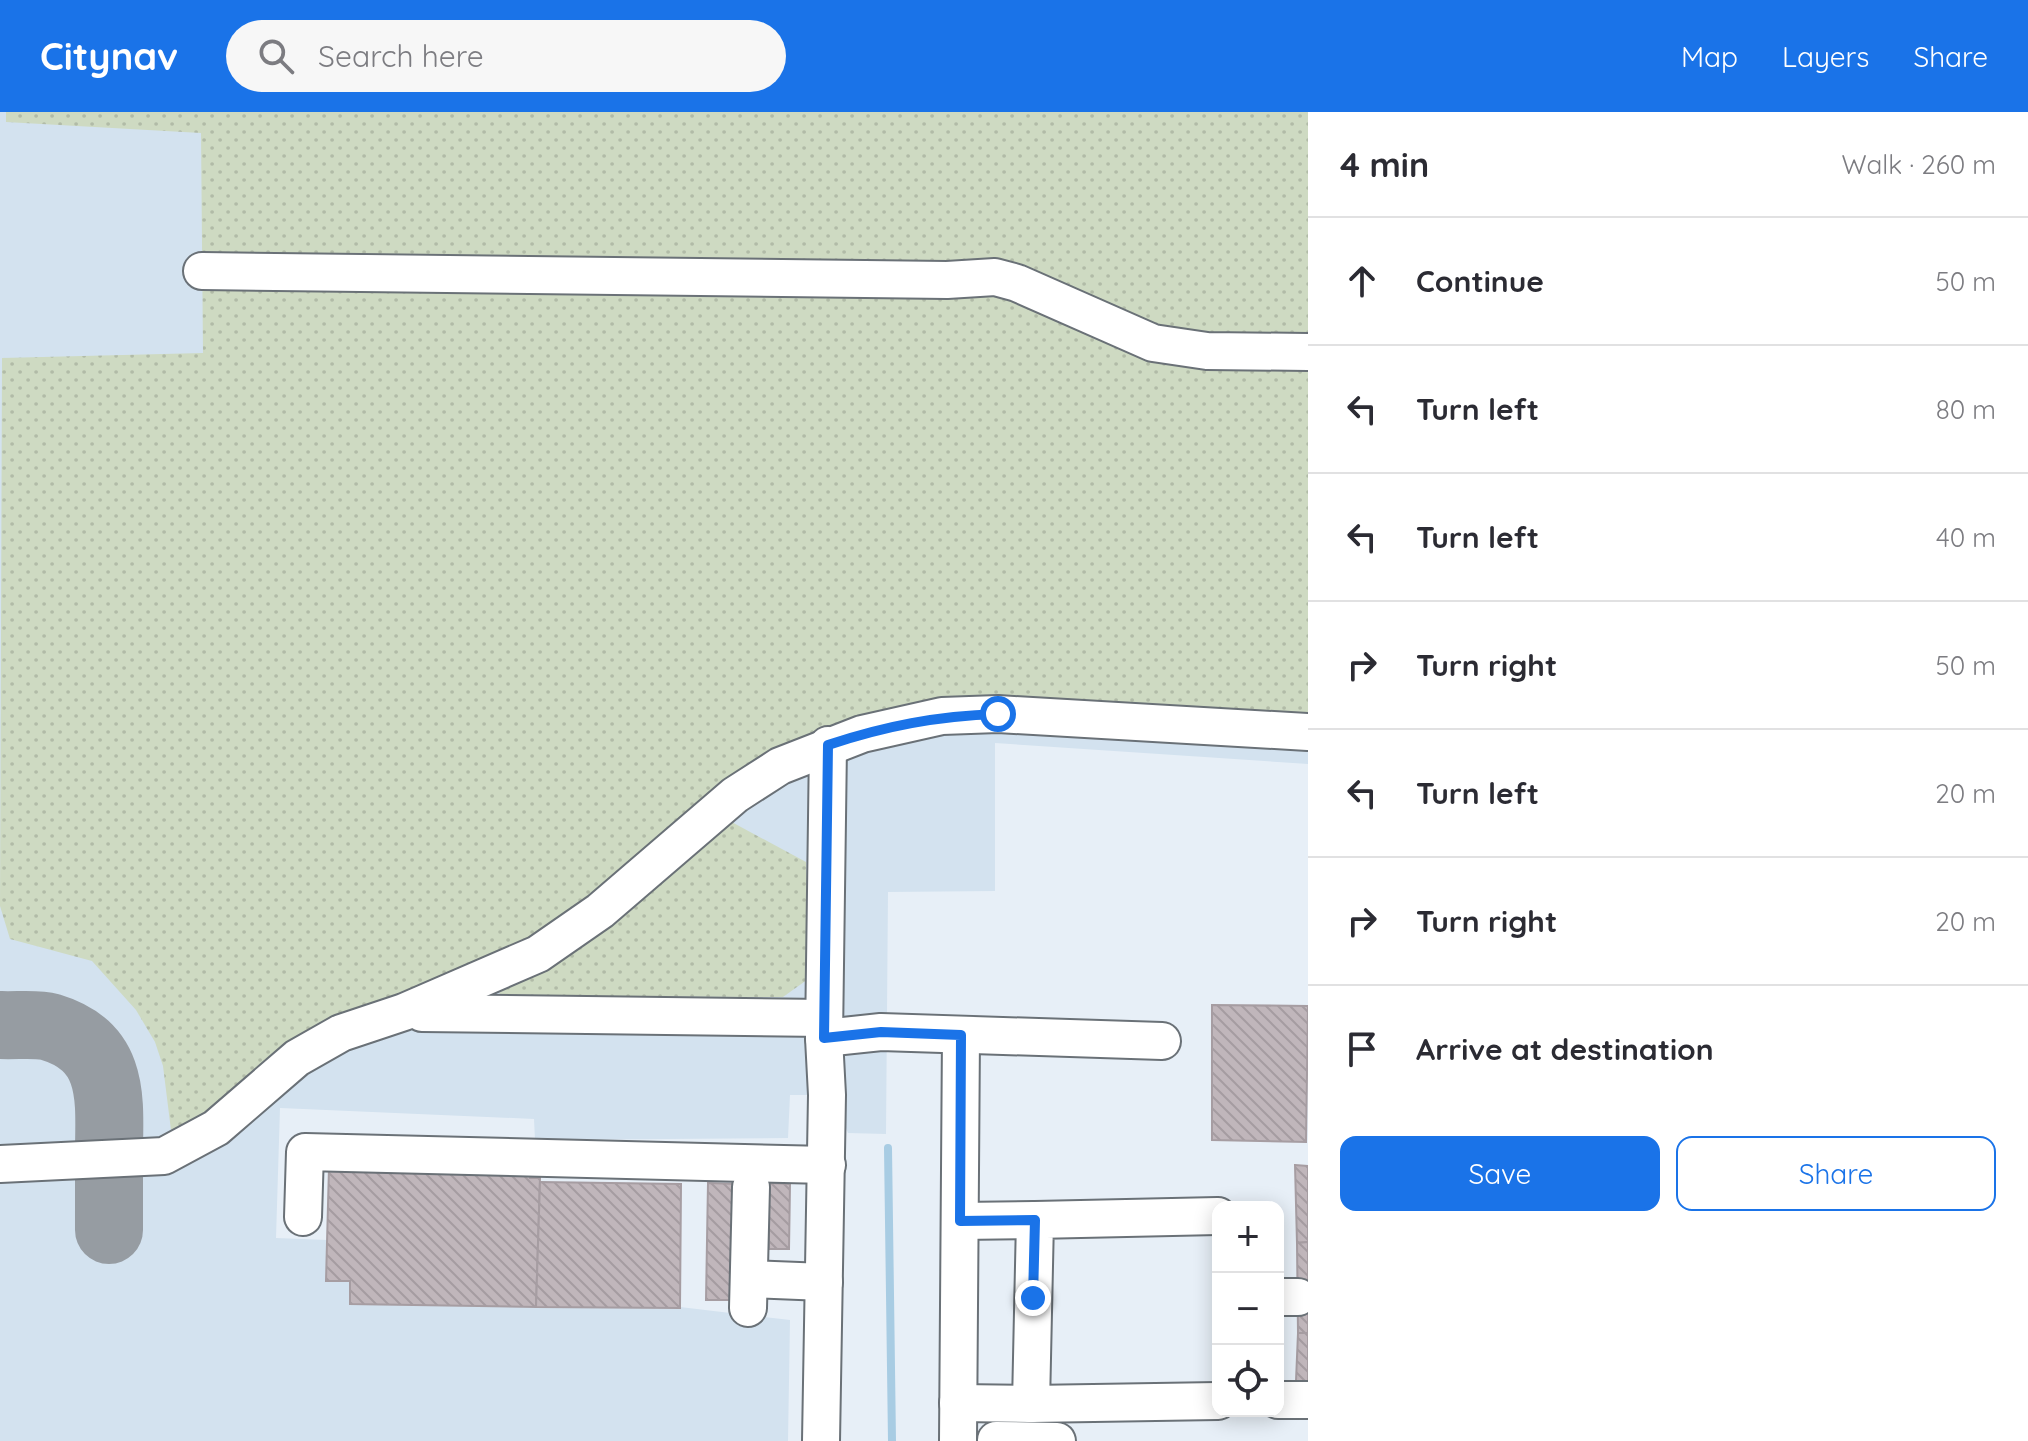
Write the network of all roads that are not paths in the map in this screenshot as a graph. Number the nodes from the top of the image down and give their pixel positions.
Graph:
1 (202, 271) dead end
2 (1308, 352) edge
3 (1308, 732) edge
4 (828, 745) junction
5 (404, 1012) junction
6 (824, 1028) junction
7 (961, 1035) junction
8 (1162, 1041) dead end
9 (0, 1164) edge
10 (827, 1165) junction
11 (751, 1187) dead end
12 (1212, 1216) edge
13 (303, 1217) dead end
14 (1035, 1220) junction
15 (960, 1221) junction
16 (824, 1282) junction
17 (1284, 1400) edge
18 (1308, 1400) edge
19 (1212, 1401) edge
20 (1016, 1404) junction
21 (958, 1428) edge
22 (997, 1440) edge
23 (821, 1441) edge
24 (1057, 1441) edge

1 - 2 lane
3 - 4 lane
4 - 5 lane
4 - 6 lane
5 - 6 lane
5 - 9 lane
6 - 7 lane
6 - 10 lane
7 - 8 lane
7 - 15 lane
10 - 13 lane
10 - 16 lane
11 - 16 lane
12 - 14 lane
14 - 15 lane
14 - 20 lane
15 - 21 lane
16 - 23 lane
17 - 18 lane
19 - 20 lane
20 - 21 lane
21 - 22 lane
22 - 24 lane

